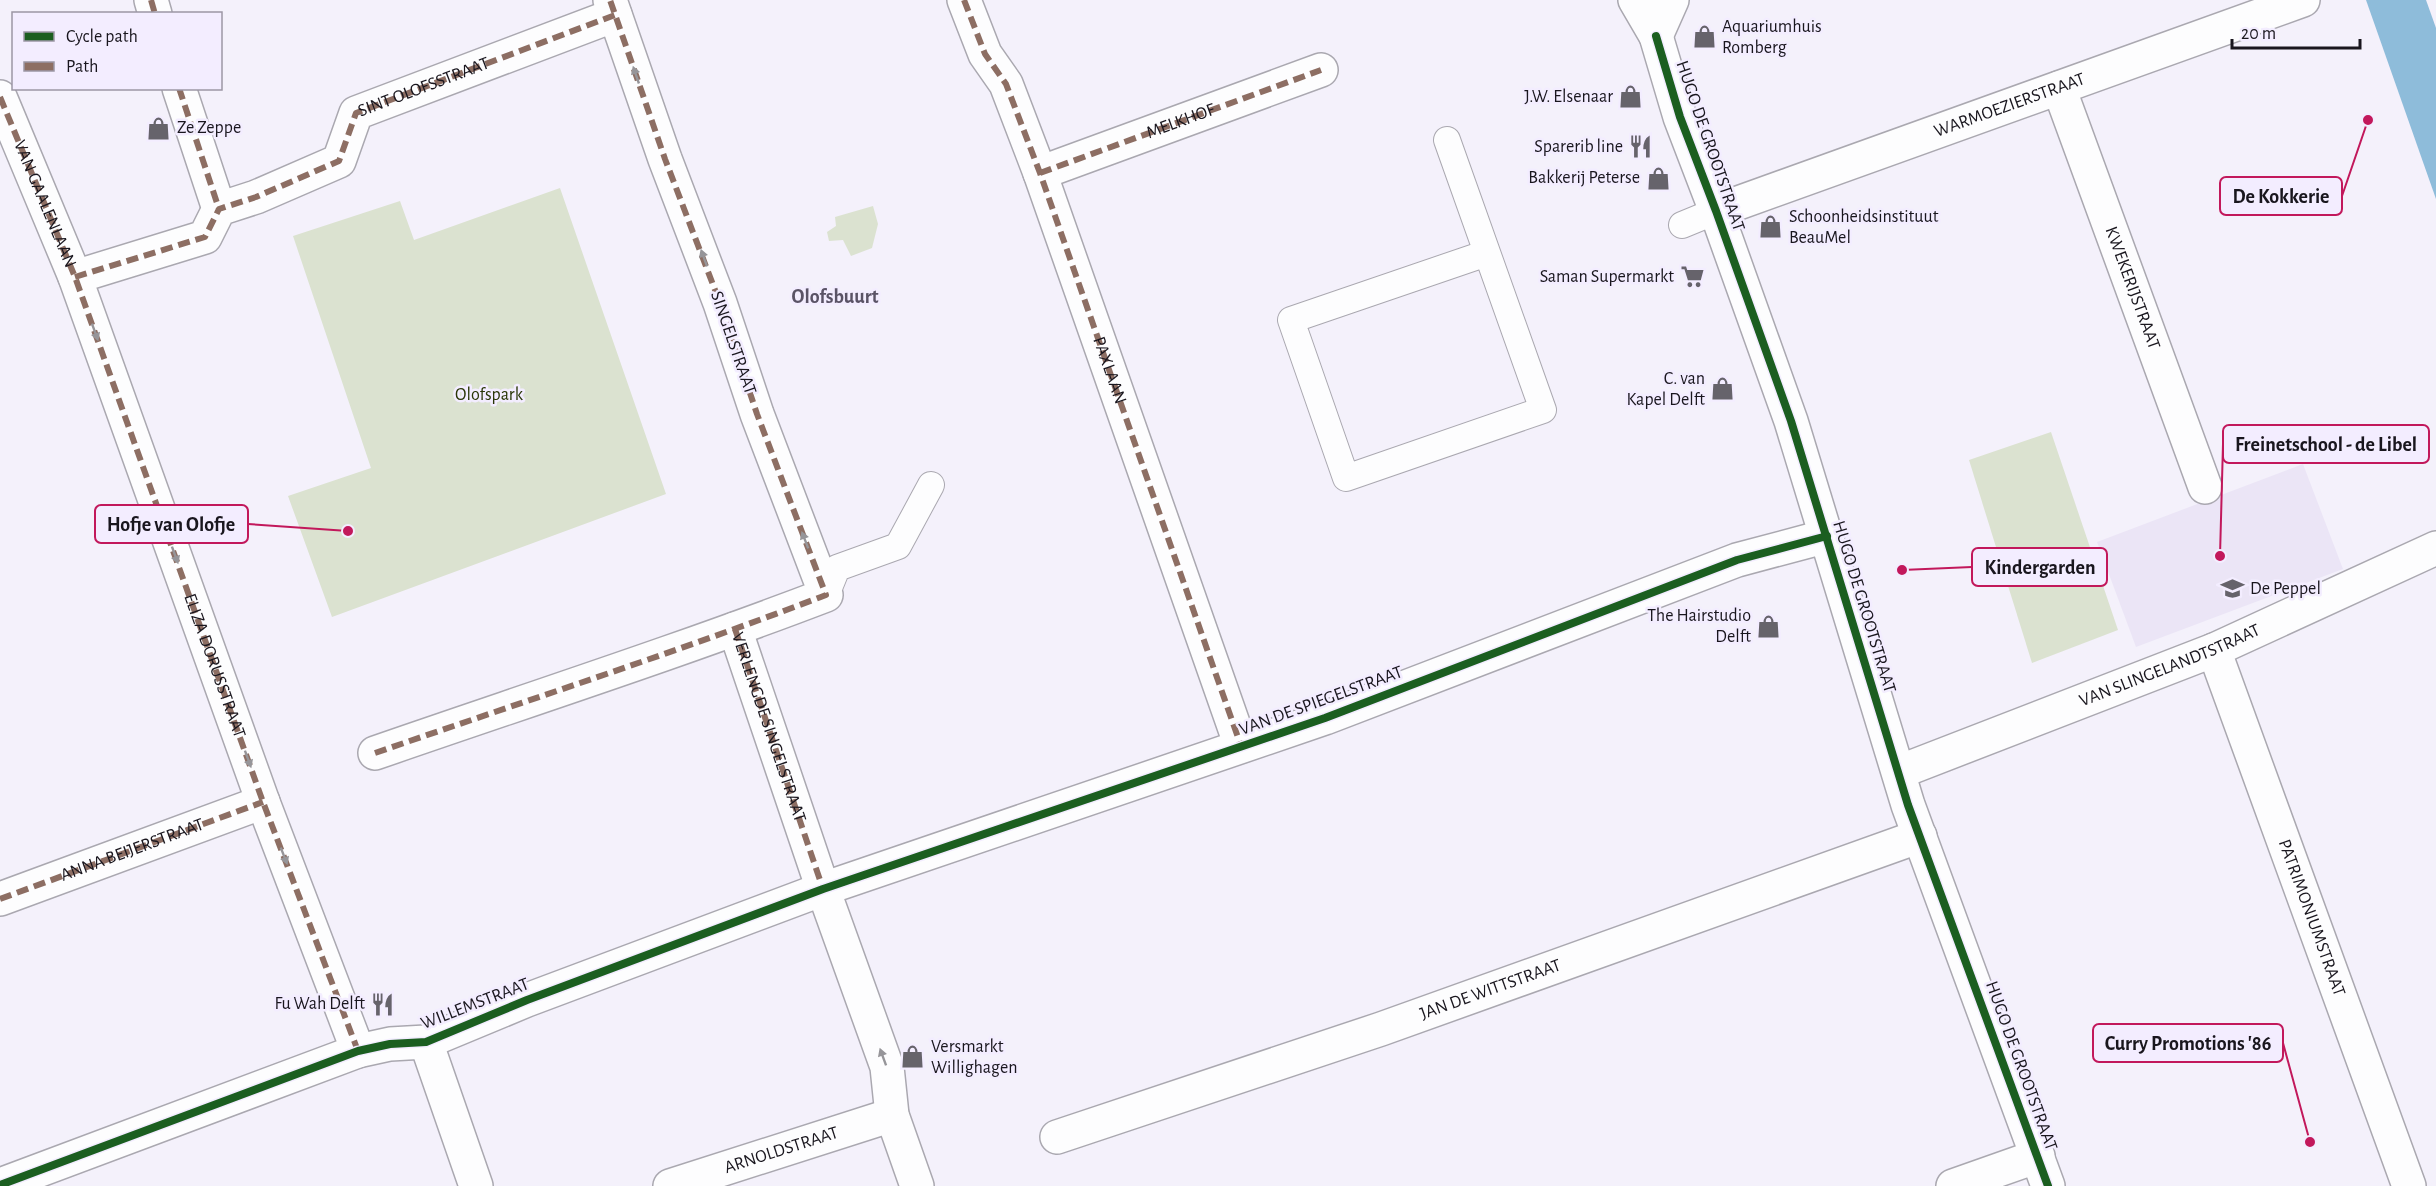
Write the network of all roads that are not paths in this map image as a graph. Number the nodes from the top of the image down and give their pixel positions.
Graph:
1 (964, 0) edge
2 (1635, 0) edge
3 (1672, 0) edge
4 (2302, 0) edge
5 (612, 8) edge
6 (1656, 36) junction
7 (1321, 70) dead end
8 (2059, 88) junction
9 (180, 90) edge
10 (0, 97) edge
11 (1447, 140) dead end
12 (1040, 173) junction
13 (219, 210) junction
14 (1716, 211) junction
15 (1682, 225) dead end
16 (1487, 253) junction
17 (75, 277) junction
18 (931, 485) dead end
19 (2205, 487) dead end
20 (1827, 536) junction
21 (2436, 548) edge
22 (826, 595) junction
23 (735, 629) junction
24 (2214, 650) junction
25 (1241, 746) junction
26 (375, 753) dead end
27 (1899, 772) junction
28 (263, 802) junction
29 (1920, 836) junction
30 (823, 889) junction
31 (0, 899) edge
32 (426, 1042) junction
33 (358, 1051) junction
34 (892, 1114) junction
35 (1057, 1137) dead end
36 (2038, 1156) junction
37 (1, 1182) edge
38 (476, 1186) edge
39 (670, 1186) edge
40 (916, 1186) edge
41 (1953, 1186) edge
42 (2048, 1186) edge
43 (2409, 1186) edge

1 - 12 street, PAXLAAN
2 - 6 street, HUGO DE GROOTSTRAAT
3 - 6 street
4 - 8 street, WARMOEZIERSTRAAT
5 - 13 street, SINT OLOFSSTRAAT
22 -> 5 street, SINGELSTRAAT
6 - 14 street, HUGO DE GROOTSTRAAT
7 - 12 street, MELKHOF
8 - 14 street, WARMOEZIERSTRAAT
8 - 19 street, KWEKERIJSTRAAT
9 - 13 street
10 - 17 street, VAN GAALENLAAN
11 - 16 lane
12 - 25 street, PAXLAAN
13 - 17 street
14 - 15 lane
14 - 20 street, HUGO DE GROOTSTRAAT
16 - 16 lane
17 -> 28 street, ELIZA DORUSSTRAAT
18 - 22 lane
20 - 25 street, VAN DE SPIEGELSTRAAT
20 - 27 street, HUGO DE GROOTSTRAAT
21 - 24 street, VAN SLINGELANDTSTRAAT
22 - 23 street
23 - 26 street, VERLENGDE SINGELSTRAAT
23 - 30 street, VERLENGDE SINGELSTRAAT
24 - 27 street, VAN SLINGELANDTSTRAAT
24 - 43 street, PATRIMONIUMSTRAAT
25 - 30 street, VAN DE SPIEGELSTRAAT
27 - 29 street, HUGO DE GROOTSTRAAT
28 - 31 street, ANNA BEIJERSTRAAT
28 -> 33 street, ELIZA DORUSSTRAAT
29 - 35 street, JAN DE WITTSTRAAT
29 - 36 street, HUGO DE GROOTSTRAAT
30 - 32 street, WILLEMSTRAAT
34 -> 30 street, VERLENGDE SINGELSTRAAT
32 - 33 street, WILLEMSTRAAT
32 - 38 street
33 - 37 street, WILLEMSTRAAT
34 - 39 street, ARNOLDSTRAAT
34 - 40 street, VERLENGDE SINGELSTRAAT
36 - 41 street
36 - 42 street, HUGO DE GROOTSTRAAT

